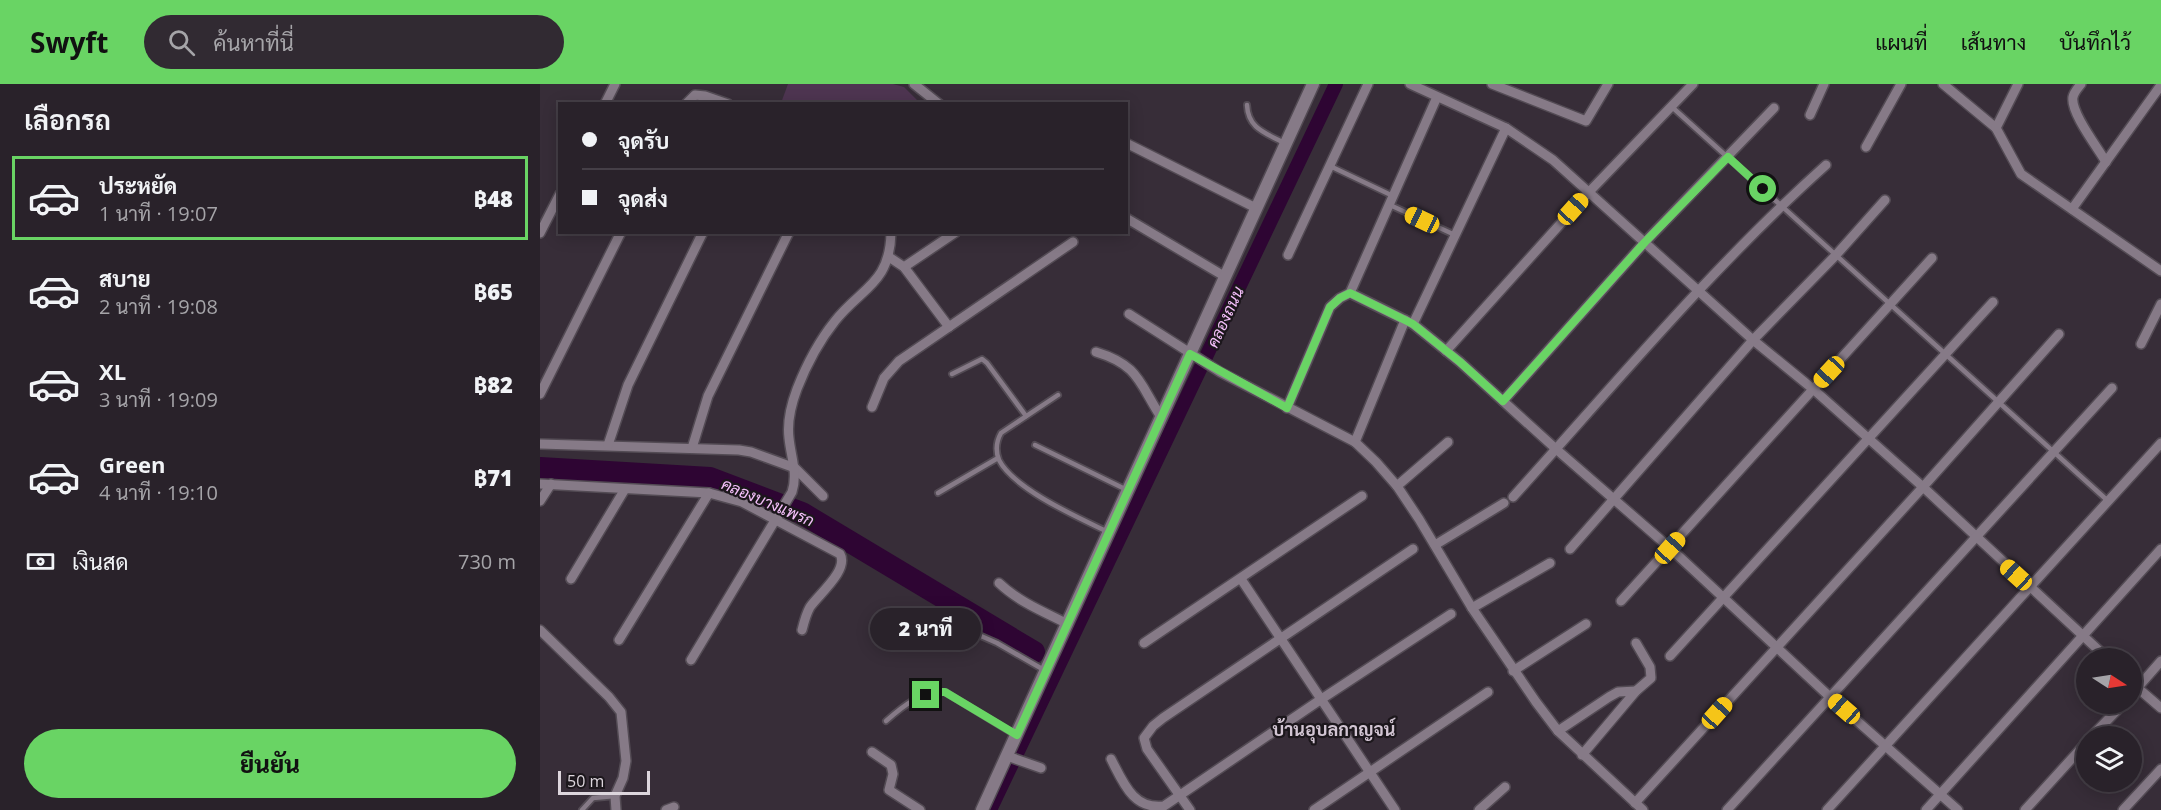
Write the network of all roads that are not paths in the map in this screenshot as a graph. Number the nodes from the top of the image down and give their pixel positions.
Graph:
1 (615, 84) edge
2 (914, 84) edge
3 (1313, 84) edge
4 (1368, 84) edge
5 (1410, 84) edge
6 (1492, 84) edge
7 (1608, 84) edge
8 (1693, 84) edge
9 (1824, 84) edge
10 (1901, 84) edge
11 (1943, 84) edge
12 (2018, 84) edge
13 (2081, 84) edge
14 (2161, 85) edge
15 (1437, 97) junction
16 (606, 102) edge
17 (688, 102) edge
18 (722, 102) edge
19 (936, 102) edge
20 (1247, 105) dead end
21 (1672, 106) junction
22 (1774, 108) dead end
23 (1810, 115) dead end
24 (1506, 128) junction
25 (1996, 128) junction
26 (1128, 144) edge
27 (1286, 144) junction
28 (1866, 147) dead end
29 (1728, 157) junction
30 (2106, 162) junction
31 (1826, 165) dead end
32 (1330, 166) junction
33 (1589, 192) junction
34 (558, 198) edge
35 (1885, 200) dead end
36 (1391, 201) junction
37 (1781, 205) junction
38 (1256, 208) junction
39 (2072, 209) junction
40 (1128, 219) edge
41 (540, 233) edge
42 (620, 234) edge
43 (702, 234) edge
44 (788, 234) edge
45 (891, 234) edge
46 (953, 234) edge
47 (1455, 235) junction
48 (1073, 242) dead end
49 (1645, 242) junction
50 (1288, 255) dead end
51 (1836, 255) junction
52 (889, 257) junction
53 (1932, 258) dead end
54 (904, 267) junction
55 (2161, 271) edge
56 (1224, 276) junction
57 (1698, 291) junction
58 (1350, 293) junction
59 (1993, 302) dead end
60 (1890, 304) junction
61 (2161, 304) edge
62 (1129, 314) dead end
63 (1409, 322) junction
64 (949, 327) junction
65 (2059, 334) dead end
66 (1754, 340) junction
67 (2141, 344) dead end
68 (1446, 351) junction
69 (1096, 352) dead end
70 (1945, 354) junction
71 (1194, 356) junction
72 (952, 374) dead end
73 (2112, 388) dead end
74 (1813, 389) junction
75 (540, 394) edge
76 (1058, 395) dead end
77 (1503, 401) junction
78 (1998, 402) junction
79 (872, 407) dead end
80 (1287, 408) junction
81 (1026, 416) junction
82 (1161, 417) junction
83 (1869, 438) junction
84 (1355, 442) junction
85 (1448, 442) dead end
86 (2161, 443) edge
87 (540, 444) edge
88 (608, 445) junction
89 (1035, 445) dead end
90 (692, 448) junction
91 (1556, 449) junction
92 (2053, 452) junction
93 (998, 458) junction
94 (795, 468) junction
95 (540, 484) edge
96 (551, 484) junction
97 (1397, 486) junction
98 (1923, 487) junction
99 (625, 489) junction
100 (1128, 490) junction
101 (709, 493) junction
102 (938, 493) dead end
103 (823, 496) dead end
104 (1362, 496) dead end
105 (1514, 497) dead end
106 (1614, 499) junction
107 (540, 501) edge
108 (2108, 501) junction
109 (1504, 503) dead end
110 (776, 517) junction
111 (1109, 533) junction
112 (1976, 538) junction
113 (1435, 545) junction
114 (1670, 548) junction
115 (1413, 549) dead end
116 (1570, 549) dead end
117 (2161, 549) edge
118 (1550, 563) dead end
119 (571, 579) dead end
120 (1240, 579) junction
121 (999, 583) dead end
122 (2029, 587) junction
123 (1723, 596) junction
124 (1622, 601) dead end
125 (1472, 608) junction
126 (1451, 614) dead end
127 (949, 622) dead end
128 (1068, 624) junction
129 (1586, 624) dead end
130 (802, 630) dead end
131 (540, 631) edge
132 (2083, 636) junction
133 (1281, 639) junction
134 (619, 640) dead end
135 (1144, 643) dead end
136 (1636, 643) dead end
137 (1777, 647) junction
138 (2096, 648) edge
139 (1670, 656) dead end
140 (691, 660) dead end
141 (2161, 661) edge
142 (1046, 671) junction
143 (1513, 671) junction
144 (2142, 679) edge
145 (1636, 691) junction
146 (1488, 692) dead end
147 (2142, 694) edge
148 (1830, 697) junction
149 (1320, 700) junction
150 (2161, 708) edge
151 (2113, 714) edge
152 (886, 721) dead end
153 (2102, 726) edge
154 (1558, 731) junction
155 (1017, 735) junction
156 (1886, 745) junction
157 (872, 752) dead end
158 (2076, 754) edge
159 (1582, 755) junction
160 (1010, 757) junction
161 (1111, 759) dead end
162 (1041, 768) dead end
163 (2161, 769) edge
164 (1371, 772) junction
165 (1505, 787) dead end
166 (1941, 794) junction
167 (615, 796) junction
168 (1180, 796) junction
169 (1639, 807) edge
170 (582, 810) edge
171 (616, 810) edge
172 (920, 810) edge
173 (982, 810) edge
174 (1190, 810) edge
175 (1314, 810) edge
176 (1395, 810) edge
177 (1479, 810) edge
178 (1727, 810) edge
179 (1827, 810) edge
180 (1926, 810) edge
181 (1958, 810) edge
182 (2025, 810) edge
183 (2123, 810) edge

1 - 16 street
2 - 19 street
3 - 27 street
4 - 32 street
5 - 15 street
6 - 7 street
8 - 21 street
9 - 23 street
10 - 28 street
11 - 25 street
12 - 25 street
13 - 30 street
14 - 30 street
15 - 24 street
15 - 36 street
17 - 18 street
20 - 27 lane
21 - 29 lane
21 - 33 street
22 - 29 street
24 - 33 street
24 - 47 street
25 - 39 street
26 - 38 street
27 - 38 street
29 - 37 lane
29 - 49 street
30 - 39 street
31 - 37 street
32 - 36 lane
32 - 50 street
33 - 49 street
33 - 68 street
34 - 41 street
35 - 51 street
36 - 47 lane
36 - 58 street
37 - 51 lane
37 - 57 street
38 - 56 street
39 - 55 street
40 - 56 street
42 - 75 street
43 - 88 street
44 - 90 street
45 - 52 street
46 - 54 street
47 - 63 street
48 - 64 street
49 - 57 street
49 - 77 street
51 - 60 lane
51 - 66 street
52 - 54 street
52 - 94 street
53 - 60 street
54 - 64 street
56 - 71 street
57 - 66 street
57 - 91 street
58 - 63 street
58 - 80 street
59 - 70 street
60 - 70 lane
60 - 74 street
61 - 67 street
62 - 71 street
63 - 68 street
63 - 84 street
64 - 79 street
65 - 78 street
66 - 74 street
66 - 106 street
68 - 77 street
69 - 82 street
70 - 78 lane
70 - 83 street
71 - 80 street
71 - 82 street
72 - 81 lane
73 - 92 street
74 - 83 street
74 - 114 street
76 - 81 lane
77 - 91 street
78 - 92 lane
78 - 98 street
80 - 84 street
81 - 93 lane
82 - 100 street
83 - 98 street
83 - 123 street
84 - 97 street
85 - 97 street
86 - 108 street
87 - 88 street
88 - 90 street
89 - 100 lane
90 - 94 street
91 - 105 street
91 - 106 street
92 - 108 lane
92 - 112 street
93 - 102 lane
93 - 111 lane
94 - 103 street
94 - 110 street
95 - 96 street
96 - 99 street
96 - 107 street
97 - 113 street
98 - 112 street
98 - 137 street
99 - 101 street
99 - 119 street
100 - 111 street
101 - 110 street
101 - 134 street
104 - 120 street
106 - 114 street
106 - 116 street
108 - 122 street
109 - 113 street
110 - 130 street
110 - 140 street
111 - 128 street
112 - 122 street
112 - 148 street
113 - 125 street
114 - 123 street
114 - 124 street
115 - 133 street
117 - 132 street
118 - 125 street
120 - 133 street
120 - 135 street
121 - 128 street
122 - 132 street
122 - 156 street
123 - 137 street
123 - 139 street
125 - 143 street
126 - 149 street
127 - 142 lane
128 - 142 street
129 - 143 street
131 - 167 street
132 - 138 street
132 - 166 street
133 - 149 street
133 - 168 street
136 - 145 street
137 - 148 street
137 - 169 street
141 - 144 street
142 - 155 street
143 - 154 street
145 - 154 street
145 - 159 street
146 - 164 street
147 - 150 street
148 - 156 street
148 - 178 street
149 - 164 street
149 - 168 street
151 - 153 street
152 - 155 lane
154 - 159 street
155 - 160 street
156 - 166 street
156 - 179 street
157 - 172 street
158 - 182 street
159 - 169 street
160 - 162 street
160 - 173 street
161 - 168 street
163 - 183 street
164 - 175 street
164 - 176 street
165 - 177 street
166 - 180 street
166 - 181 street
167 - 170 lane
167 - 171 street
168 - 174 street

